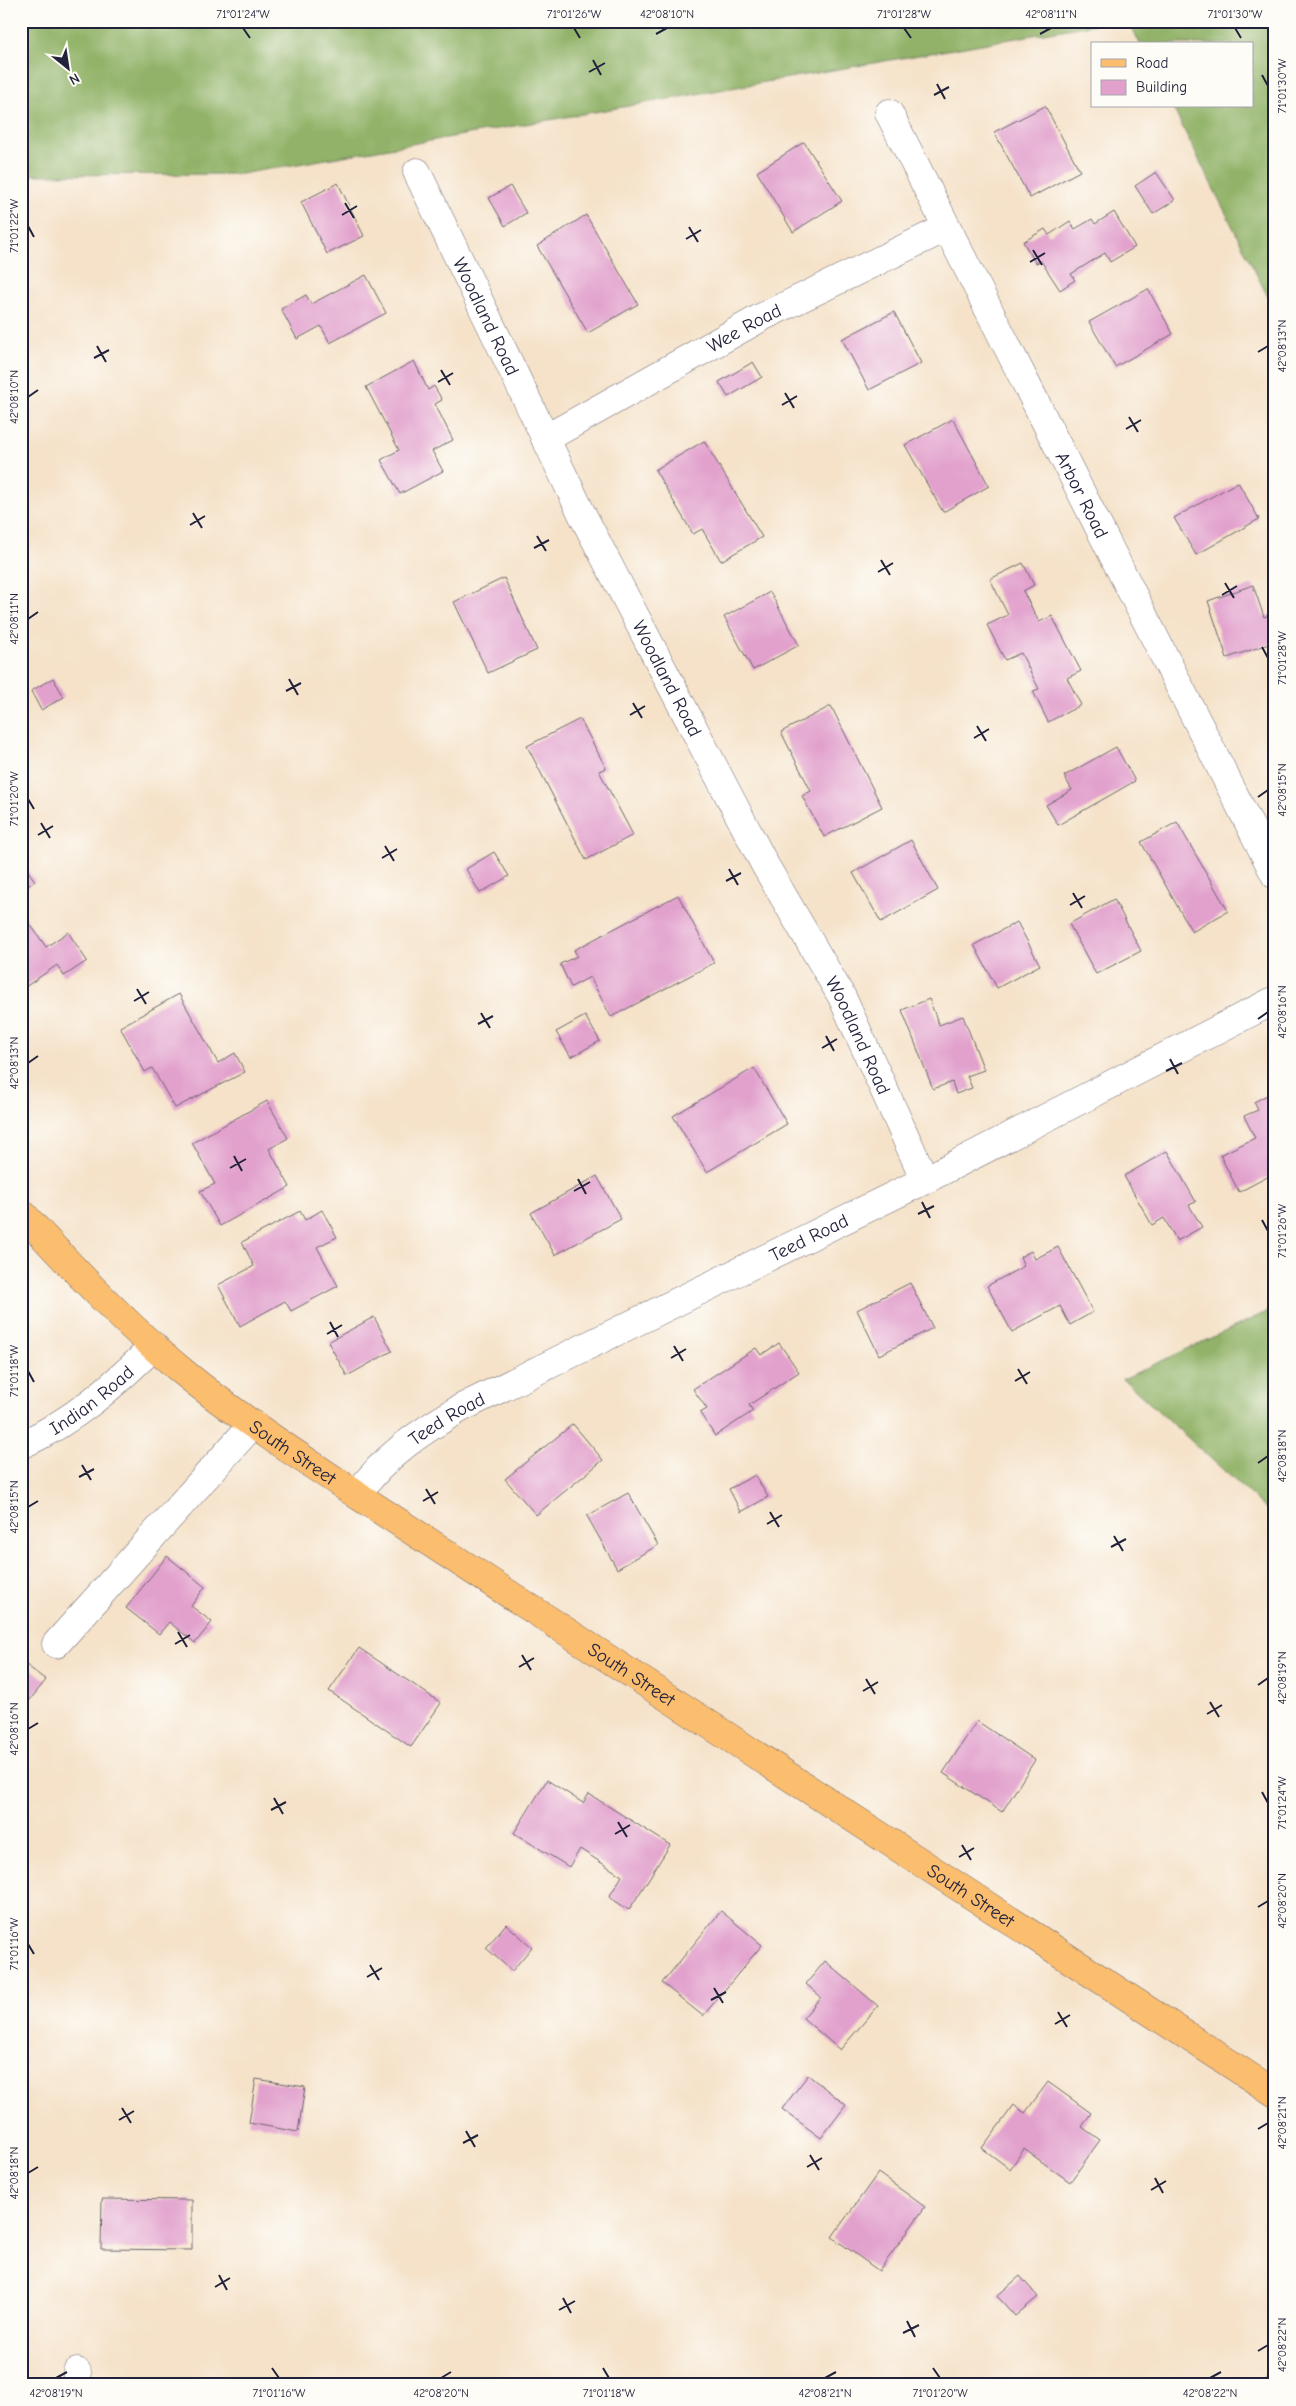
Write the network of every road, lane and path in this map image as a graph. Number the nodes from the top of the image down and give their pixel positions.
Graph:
1 (889, 113) dead end
2 (417, 172) dead end
3 (946, 228) junction
4 (545, 439) junction
5 (1275, 875) edge
6 (1275, 1000) edge
7 (924, 1180) junction
8 (21, 1212) edge
9 (154, 1346) junction
10 (254, 1424) junction
11 (21, 1445) edge
12 (357, 1495) junction
13 (56, 1644) dead end
14 (1275, 2093) edge

1 - 3 street, Arbor Road
2 - 4 street, Woodland Road
3 - 4 street, Wee Road
3 - 5 street, Arbor Road
4 - 7 street, Woodland Road
6 - 7 street, Teed Road
7 - 12 street, Teed Road
8 - 9 main road, South Street
9 - 10 main road, South Street
9 - 11 street, Indian Road
10 - 12 main road, South Street
10 - 13 street
12 - 14 main road, South Street

